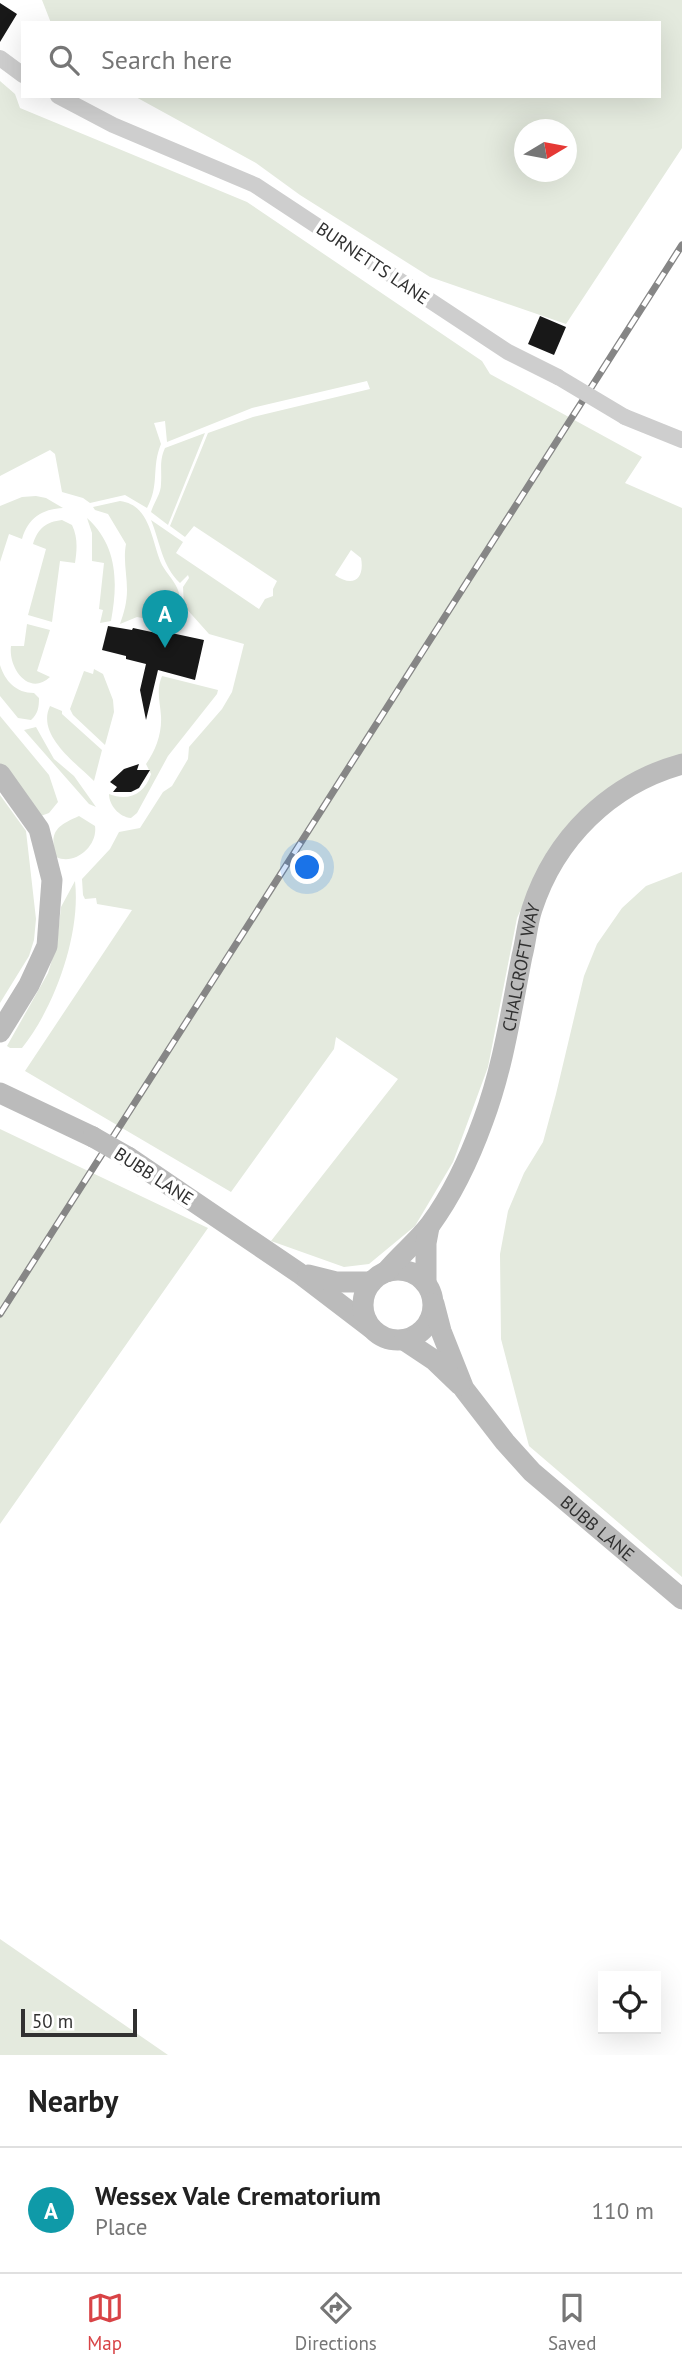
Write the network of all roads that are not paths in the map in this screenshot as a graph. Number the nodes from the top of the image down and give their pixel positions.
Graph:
1 (0, 58) edge
2 (21, 74) edge
3 (62, 98) edge
4 (682, 440) edge
5 (682, 764) edge
6 (0, 774) edge
7 (0, 1032) edge
8 (0, 1093) edge
9 (429, 1227) junction
10 (299, 1273) junction
11 (379, 1277) junction
12 (426, 1283) junction
13 (434, 1304) junction
14 (371, 1328) junction
15 (404, 1340) junction
16 (464, 1389) junction
17 (682, 1599) edge

1 - 2 street
3 - 4 street, BURNETTS LANE, bridge
5 - 9 main road, CHALCROFT WAY
6 - 7 main road
8 - 10 main road, BUBB LANE, bridge
9 - 11 main road, CHALCROFT WAY
9 - 12 main road, CHALCROFT WAY
10 - 11 main road, BUBB LANE
10 - 14 main road, BUBB LANE
11 - 12 main road
11 - 14 main road
12 - 13 main road
13 - 15 main road
13 - 16 main road, BUBB LANE
14 - 15 main road
15 - 16 main road, BUBB LANE
16 - 17 main road, BUBB LANE

